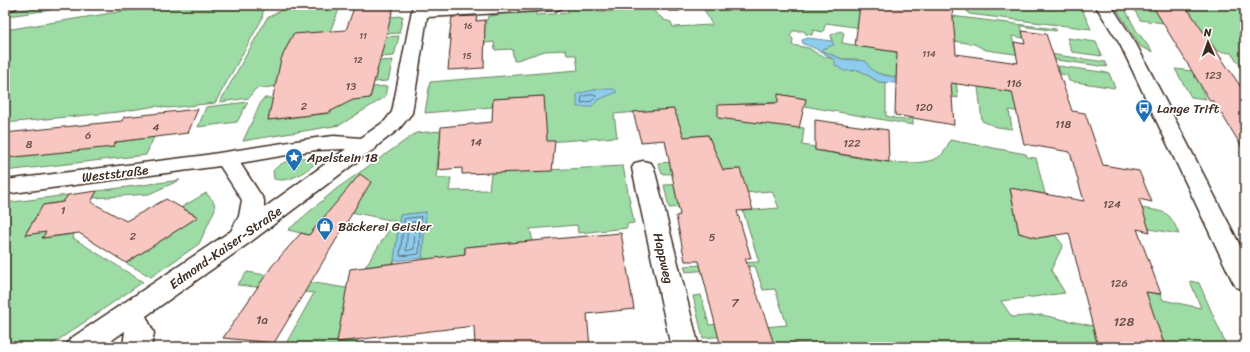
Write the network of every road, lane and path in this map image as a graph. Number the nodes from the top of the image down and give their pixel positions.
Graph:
1 (11, 5) edge
2 (556, 5) edge
3 (1104, 5) edge
4 (5, 6) edge
5 (420, 9) edge
6 (368, 144) junction
7 (226, 159) junction
8 (643, 168) dead end
9 (5, 187) edge
10 (240, 237) junction
11 (1245, 280) edge
12 (131, 312) junction
13 (80, 347) edge
14 (137, 347) edge
15 (685, 347) edge

1 - 4 street
2 - 5 street
3 - 11 street
5 - 6 street, Edmond-Kaiser-Straße
6 - 7 street, Weststraße
6 - 10 street, Edmond-Kaiser-Straße
7 - 9 street, Weststraße
7 - 10 street
8 - 15 street, Happweg
10 - 12 street, Edmond-Kaiser-Straße
12 - 13 street, Edmond-Kaiser-Straße
12 - 14 street

